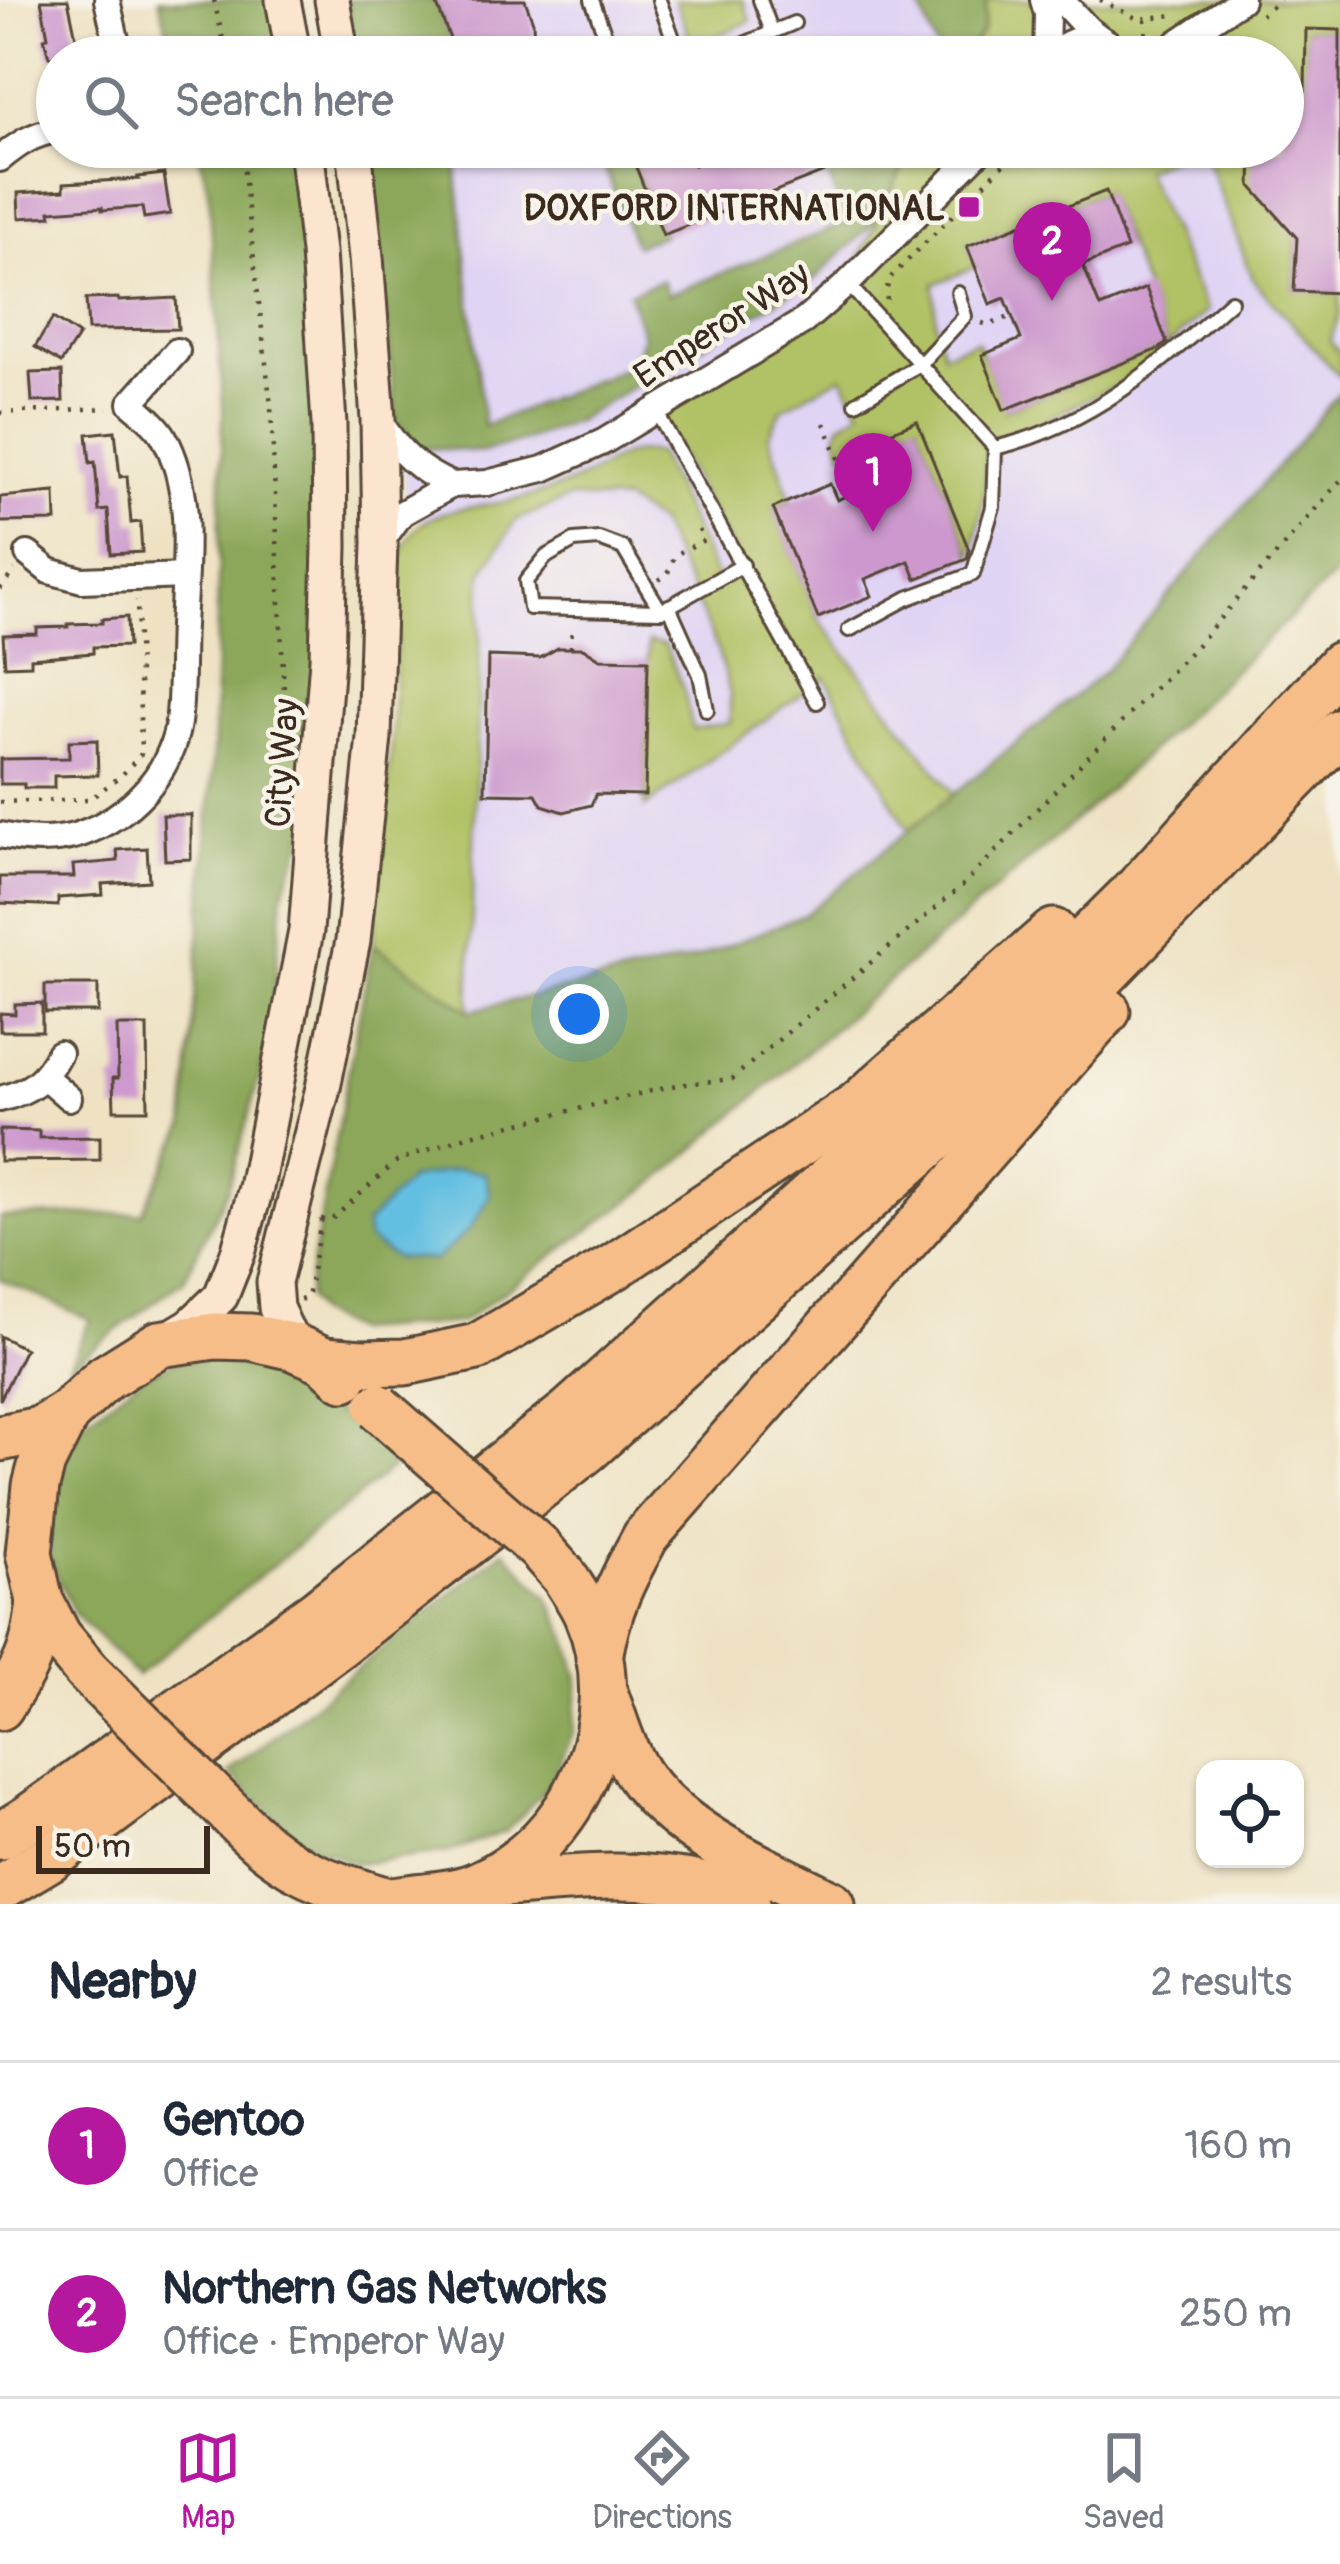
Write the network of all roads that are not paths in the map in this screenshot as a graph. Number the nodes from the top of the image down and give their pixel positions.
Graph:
1 (107, 0) edge
2 (283, 0) edge
3 (332, 0) edge
4 (592, 0) edge
5 (659, 0) edge
6 (760, 0) edge
7 (1043, 0) edge
8 (1061, 0) edge
9 (1238, 2) edge
10 (794, 23) dead end
11 (772, 32) junction
12 (115, 36) edge
13 (290, 36) edge
14 (338, 36) edge
15 (605, 36) edge
16 (672, 36) edge
17 (763, 36) edge
18 (1047, 36) edge
19 (1107, 36) edge
20 (1166, 36) edge
21 (36, 135) edge
22 (0, 159) edge
23 (308, 168) edge
24 (356, 168) edge
25 (963, 168) edge
26 (847, 284) junction
27 (958, 293) dead end
28 (1231, 301) dead end
29 (177, 351) dead end
30 (920, 364) junction
31 (856, 403) dead end
32 (655, 410) junction
33 (379, 419) junction
34 (995, 448) junction
35 (452, 484) junction
36 (380, 543) junction
37 (28, 554) dead end
38 (742, 565) junction
39 (184, 576) junction
40 (665, 608) junction
41 (849, 630) dead end
42 (1340, 663) edge
43 (817, 702) dead end
44 (707, 710) dead end
45 (1340, 736) edge
46 (0, 836) edge
47 (59, 1053) dead end
48 (46, 1078) junction
49 (68, 1098) dead end
50 (0, 1099) edge
51 (160, 1344) junction
52 (309, 1353) junction
53 (66, 1414) junction
54 (0, 1438) edge
55 (0, 1480) edge
56 (29, 1553) junction
57 (40, 1601) junction
58 (600, 1672) junction
59 (0, 1707) edge
60 (0, 1836) edge
61 (473, 1887) junction
62 (0, 1888) edge
63 (373, 1902) edge
64 (748, 1904) edge
65 (832, 1904) edge

1 - 12 street
2 - 13 main road
3 - 14 main road
4 - 15 lane
5 - 16 lane
6 - 11 lane
7 - 18 street
8 - 19 street
9 - 20 street
10 - 11 lane
11 - 17 lane
21 - 22 street
23 - 51 main road, City Way
24 - 33 main road
25 - 26 street, Emperor Way
26 - 30 lane
26 - 32 street, Emperor Way
27 - 30 lane
28 - 34 lane
29 - 39 street
30 - 31 lane
30 - 34 lane
32 - 35 street, Emperor Way
32 - 38 lane
33 - 35 street
33 - 36 main road
34 - 41 lane
35 - 36 street, Emperor Way
36 - 52 main road
37 - 39 street
38 - 40 lane
38 - 43 lane
39 - 46 street
40 - 40 lane
40 - 44 lane
42 - 52 highway
42 - 60 highway
45 - 58 highway
45 - 62 highway
47 - 48 street
48 - 49 street
48 - 50 street
51 - 52 highway
51 - 53 highway
52 - 58 highway, bridge
53 - 54 highway
53 - 56 highway
55 - 56 highway
56 - 57 highway
57 - 59 highway
57 - 63 highway, bridge
58 - 61 highway
58 - 65 highway
61 - 63 highway
61 - 64 highway

